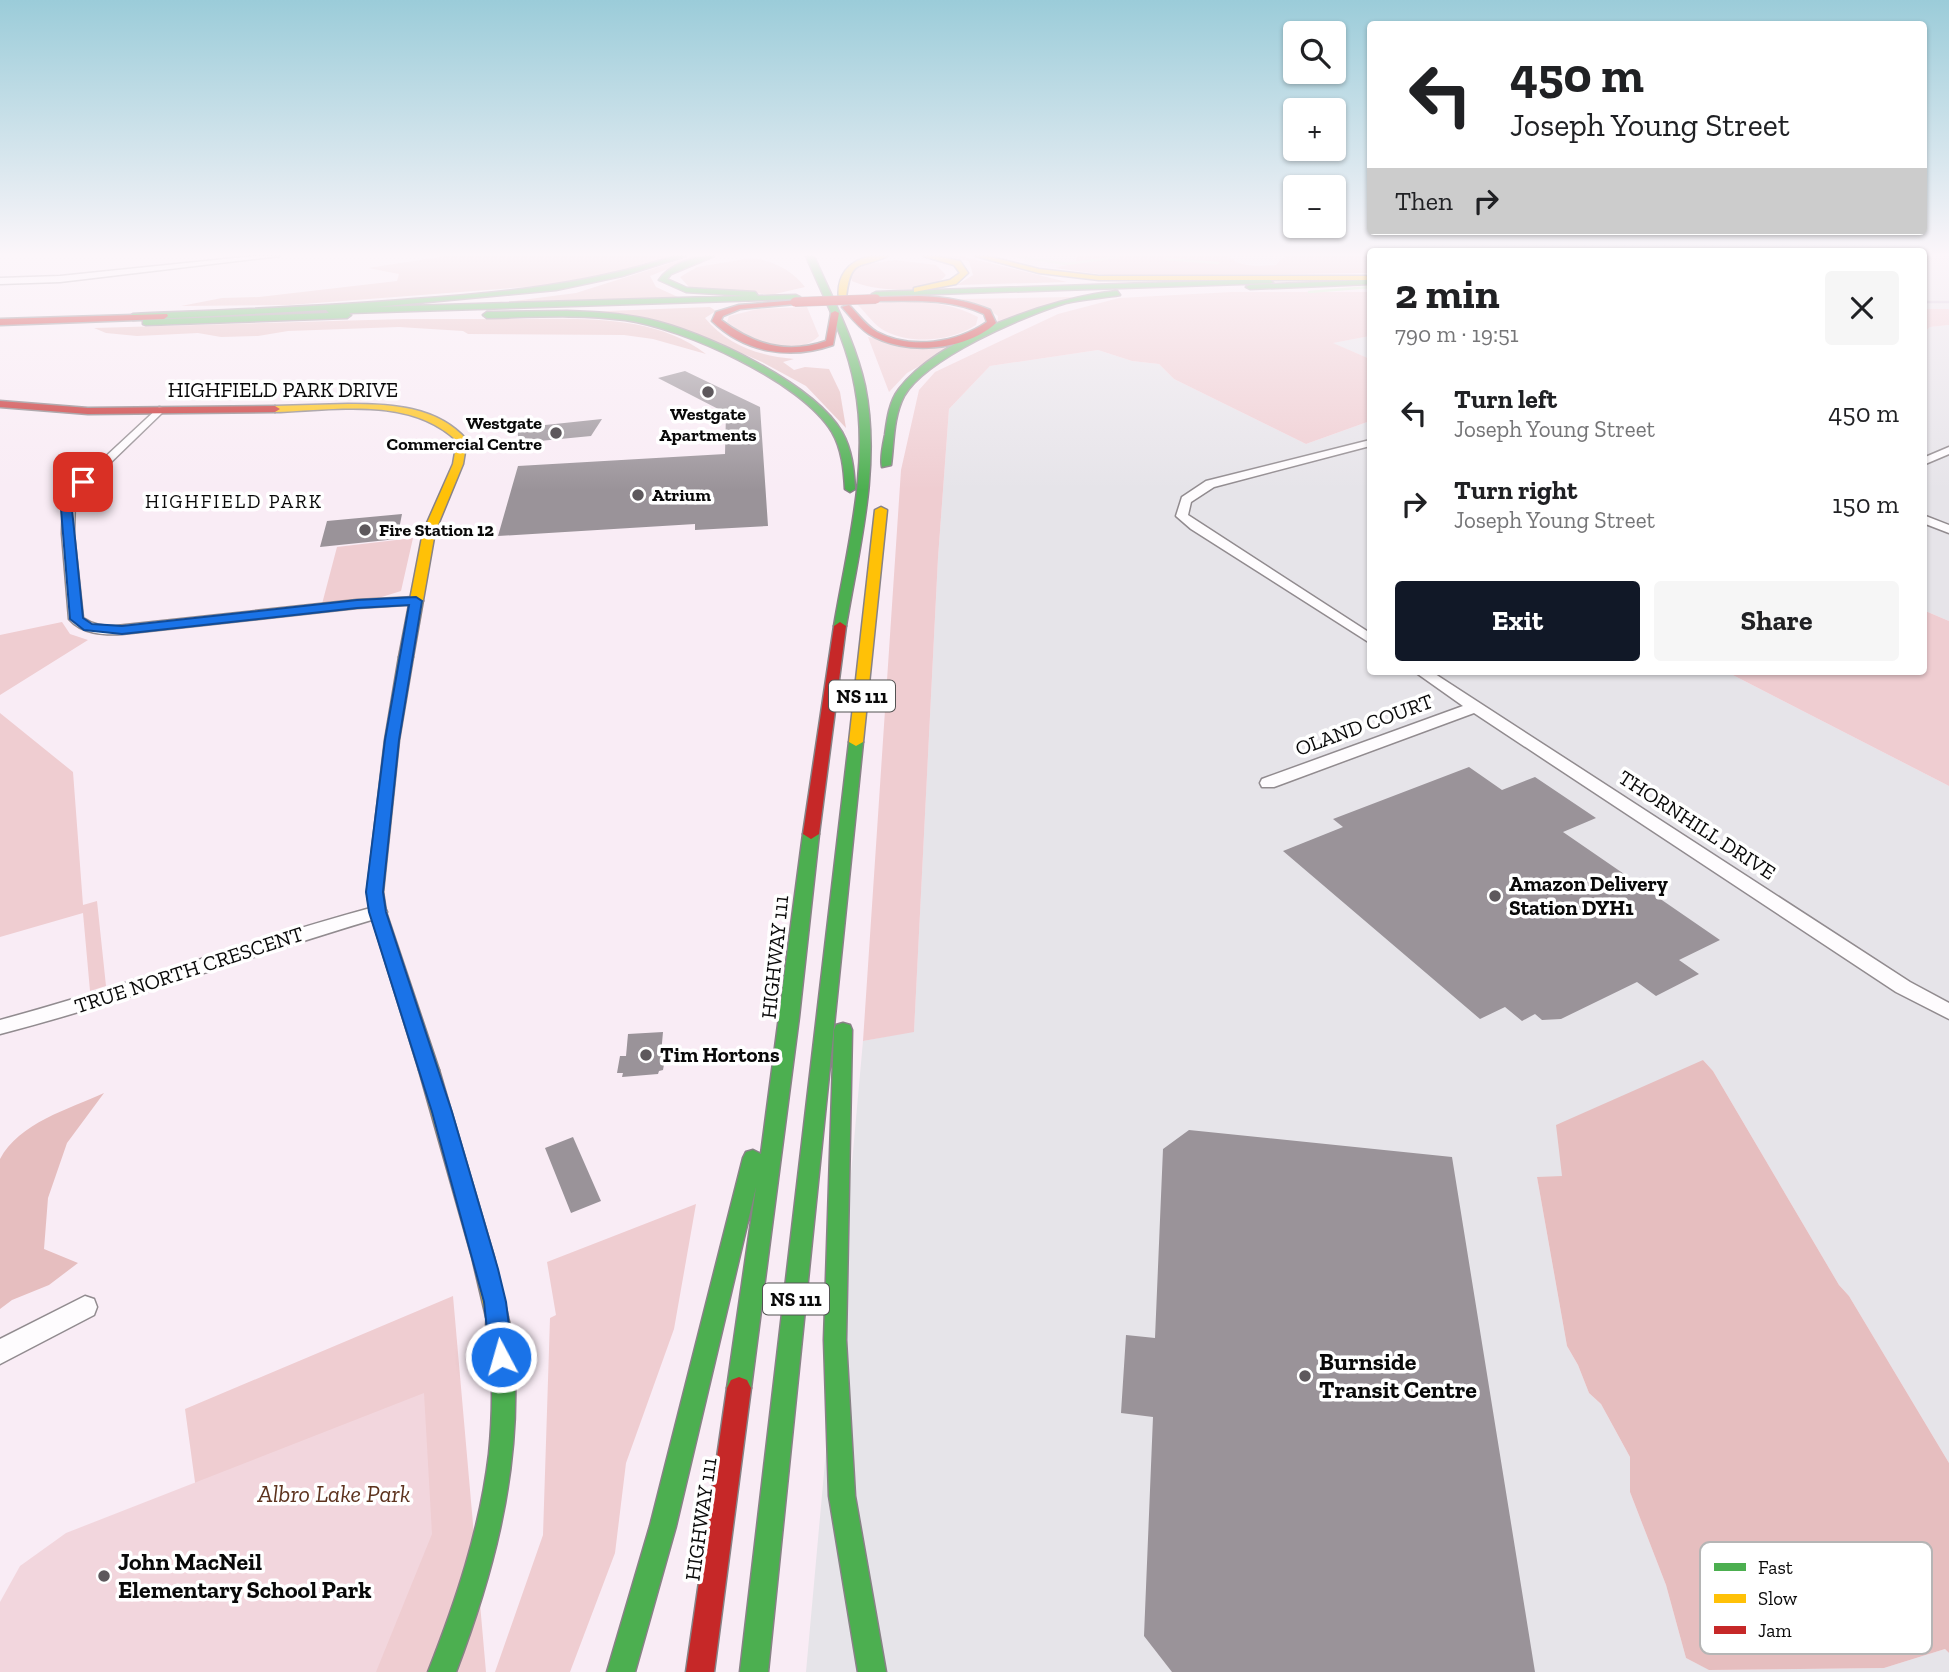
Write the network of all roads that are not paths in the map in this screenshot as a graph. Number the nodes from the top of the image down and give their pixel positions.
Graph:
1 (685, 334) edge
2 (739, 334) edge
3 (832, 334) edge
4 (847, 334) edge
5 (856, 334) edge
6 (880, 334) edge
7 (976, 334) edge
8 (991, 334) edge
9 (0, 404) edge
10 (159, 410) junction
11 (1367, 444) edge
12 (1949, 450) edge
13 (1927, 460) edge
14 (885, 477) junction
15 (1927, 521) edge
16 (859, 528) junction
17 (1949, 529) edge
18 (416, 601) junction
19 (1367, 637) edge
20 (1427, 675) edge
21 (1475, 707) junction
22 (1268, 783) dead end
23 (378, 912) junction
24 (837, 926) junction
25 (1949, 1012) edge
26 (790, 1017) junction
27 (0, 1027) edge
28 (85, 1307) dead end
29 (0, 1352) edge
30 (442, 1672) edge
31 (621, 1672) edge
32 (700, 1672) edge
33 (754, 1672) edge
34 (872, 1672) edge

1 - 16 main road
2 - 3 main road
4 - 16 main road, HIGHWAY 111 / NS 111
5 - 14 main road, HIGHWAY 111 / NS 111
6 - 7 main road
8 - 14 main road
9 - 10 main road, HIGHFIELD PARK DRIVE
10 - 18 main road, HIGHFIELD PARK DRIVE
10 - 18 street
11 - 19 street
12 - 13 street
14 - 24 main road, HIGHWAY 111 / NS 111
15 - 17 street
16 - 26 main road, HIGHWAY 111 / NS 111
18 - 23 main road, HIGHFIELD PARK DRIVE
20 - 21 street, THORNHILL DRIVE
21 - 22 street, OLAND COURT
21 - 25 street, THORNHILL DRIVE
23 - 27 street, TRUE NORTH CRESCENT
23 - 30 main road, HIGHFIELD PARK DRIVE
24 - 33 main road, HIGHWAY 111 / NS 111
24 - 34 main road
26 - 31 main road
26 - 32 main road, HIGHWAY 111 / NS 111
28 - 29 street

